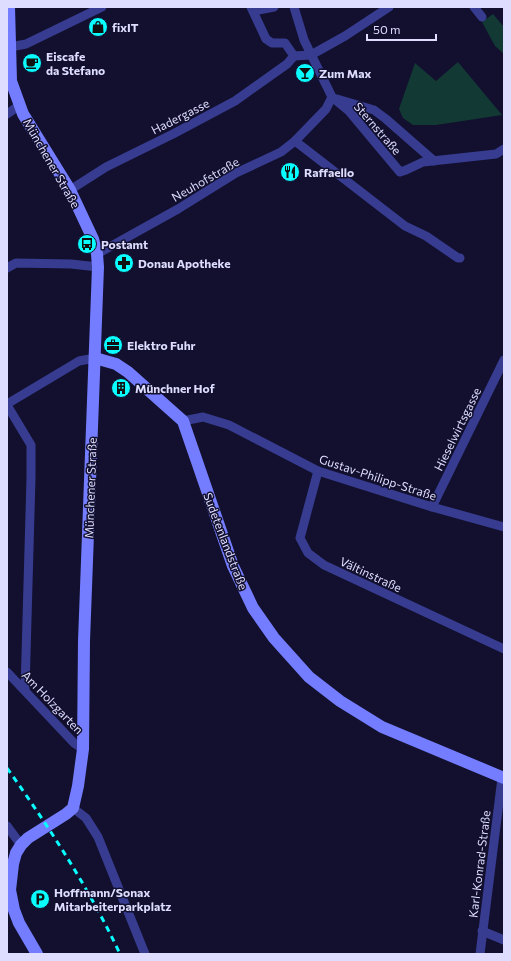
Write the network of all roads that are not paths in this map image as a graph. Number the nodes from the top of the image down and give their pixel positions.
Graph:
1 (8, 7) edge
2 (102, 7) edge
3 (274, 7) edge
4 (294, 7) edge
5 (389, 7) edge
6 (474, 7) edge
7 (252, 9) edge
8 (482, 17) dead end
9 (10, 47) junction
10 (311, 55) junction
11 (294, 56) junction
12 (9, 64) edge
13 (332, 97) junction
14 (20, 105) junction
15 (7, 114) edge
16 (295, 141) junction
17 (504, 149) edge
18 (434, 161) junction
19 (70, 190) junction
20 (97, 254) junction
21 (460, 258) dead end
22 (98, 267) junction
23 (7, 268) edge
24 (95, 358) junction
25 (504, 360) edge
26 (7, 405) edge
27 (183, 421) junction
28 (318, 471) junction
29 (432, 507) junction
30 (504, 527) edge
31 (504, 649) edge
32 (7, 672) edge
33 (26, 690) junction
34 (84, 748) junction
35 (503, 778) edge
36 (73, 808) junction
37 (7, 826) edge
38 (20, 845) junction
39 (482, 931) junction
40 (504, 940) edge
41 (36, 954) edge
42 (144, 954) edge
43 (480, 954) edge

1 - 9 main road, Münchener Straße
2 - 9 street
3 - 7 street
4 - 10 street
5 - 10 street
6 - 8 street
7 - 11 street
9 - 12 main road, Münchener Straße
10 - 11 street
10 - 13 street
11 - 19 street, Hadergasse
12 - 14 main road, Münchener Straße
13 - 16 street, Neuhofstraße
13 - 18 street
13 - 18 street, Sternstraße
14 - 15 street
14 - 19 main road, Münchener Straße
16 - 20 street, Neuhofstraße
16 - 21 street
17 - 18 street
19 - 20 main road, Münchener Straße
20 - 22 main road, Münchener Straße
22 - 23 street
22 - 24 main road, Münchener Straße
24 - 26 street
24 - 27 main road, Sudetenlandstraße
24 - 34 main road, Münchener Straße
25 - 29 street, Hieselwirtsgasse
26 - 33 street
27 - 28 street, Gustav-Philipp-Straße
27 - 35 main road, Sudetenlandstraße
28 - 29 street, Gustav-Philipp-Straße
28 - 31 street, Vältinstraße
29 - 30 street, Gustav-Philipp-Straße
32 - 33 street, Am Holzgarten
33 - 34 street, Am Holzgarten
34 - 36 main road, Münchener Straße
35 - 39 street, Karl-Konrad-Straße
36 - 38 main road
36 - 42 street
37 - 38 street
38 - 41 main road
39 - 40 street
39 - 43 street, Karl-Konrad-Straße

